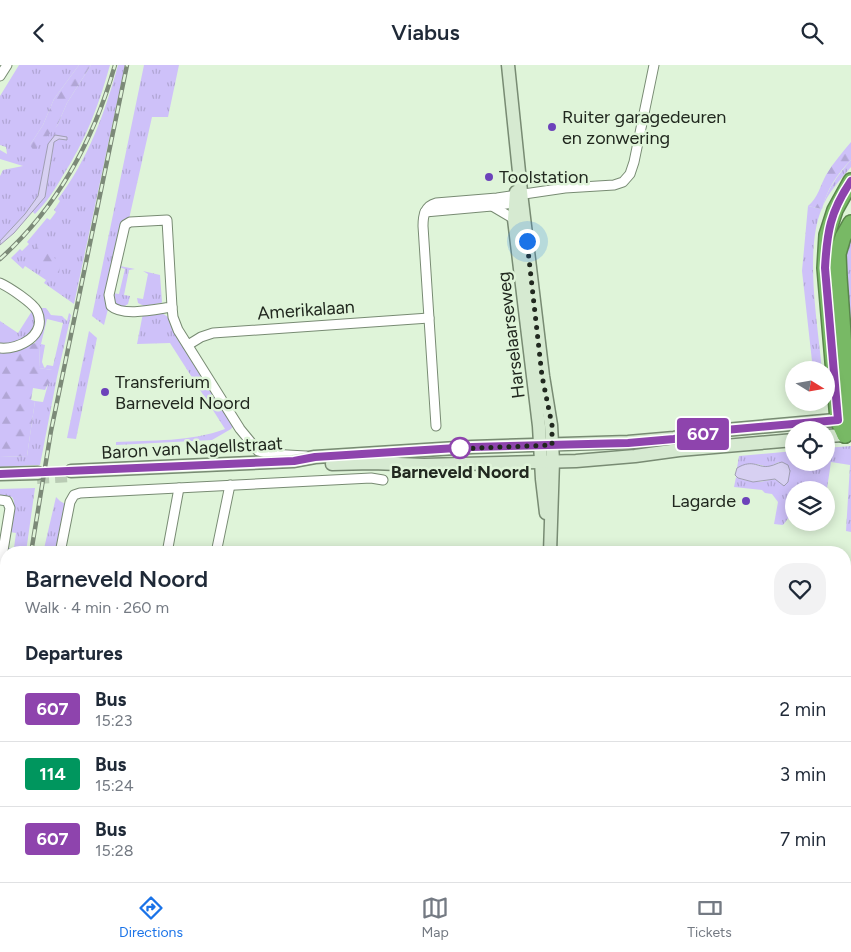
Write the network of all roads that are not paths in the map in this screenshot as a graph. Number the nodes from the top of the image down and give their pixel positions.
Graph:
1 (7, 65) edge
2 (508, 65) edge
3 (654, 65) edge
4 (0, 76) edge
5 (851, 181) edge
6 (518, 198) junction
7 (492, 206) junction
8 (425, 212) junction
9 (514, 219) junction
10 (851, 223) edge
11 (0, 283) edge
12 (172, 307) junction
13 (428, 318) junction
14 (188, 345) junction
15 (0, 348) edge
16 (844, 419) edge
17 (436, 426) dead end
18 (845, 435) joint
19 (835, 436) edge
20 (785, 441) edge
21 (547, 446) junction
22 (315, 457) junction
23 (547, 461) junction
24 (0, 474) edge
25 (0, 480) edge
26 (383, 480) dead end
27 (230, 485) junction
28 (179, 488) junction
29 (0, 500) edge
30 (3, 546) edge
31 (61, 546) edge
32 (168, 546) edge
33 (217, 546) edge
34 (548, 546) edge

1 - 4 street
2 - 6 main road, Harselaarseweg
3 - 6 street
5 - 16 highway
6 - 7 street
6 - 8 street
6 - 9 main road, Harselaarseweg
6 - 21 main road, Harselaarseweg
7 - 8 street
7 - 9 street
8 - 13 street
9 - 21 main road, Harselaarseweg
10 - 16 highway
11 - 15 street
12 - 12 street
12 - 14 street
13 - 14 street, Amerikalaan
13 - 17 street
14 - 22 street, Baron van Nagellstraat
16 - 18 highway
16 - 21 main road, Baron van Nagellstraat
18 - 19 main road
20 - 23 main road, Baron van Nagellstraat
21 - 22 main road, Baron van Nagellstraat
21 - 23 main road, Harselaarseweg
22 - 23 main road, Baron van Nagellstraat
23 - 34 main road, Harselaarseweg
24 - 25 main road
26 - 27 street
27 - 28 street
27 - 33 street
28 - 31 street
28 - 32 street
29 - 30 street

